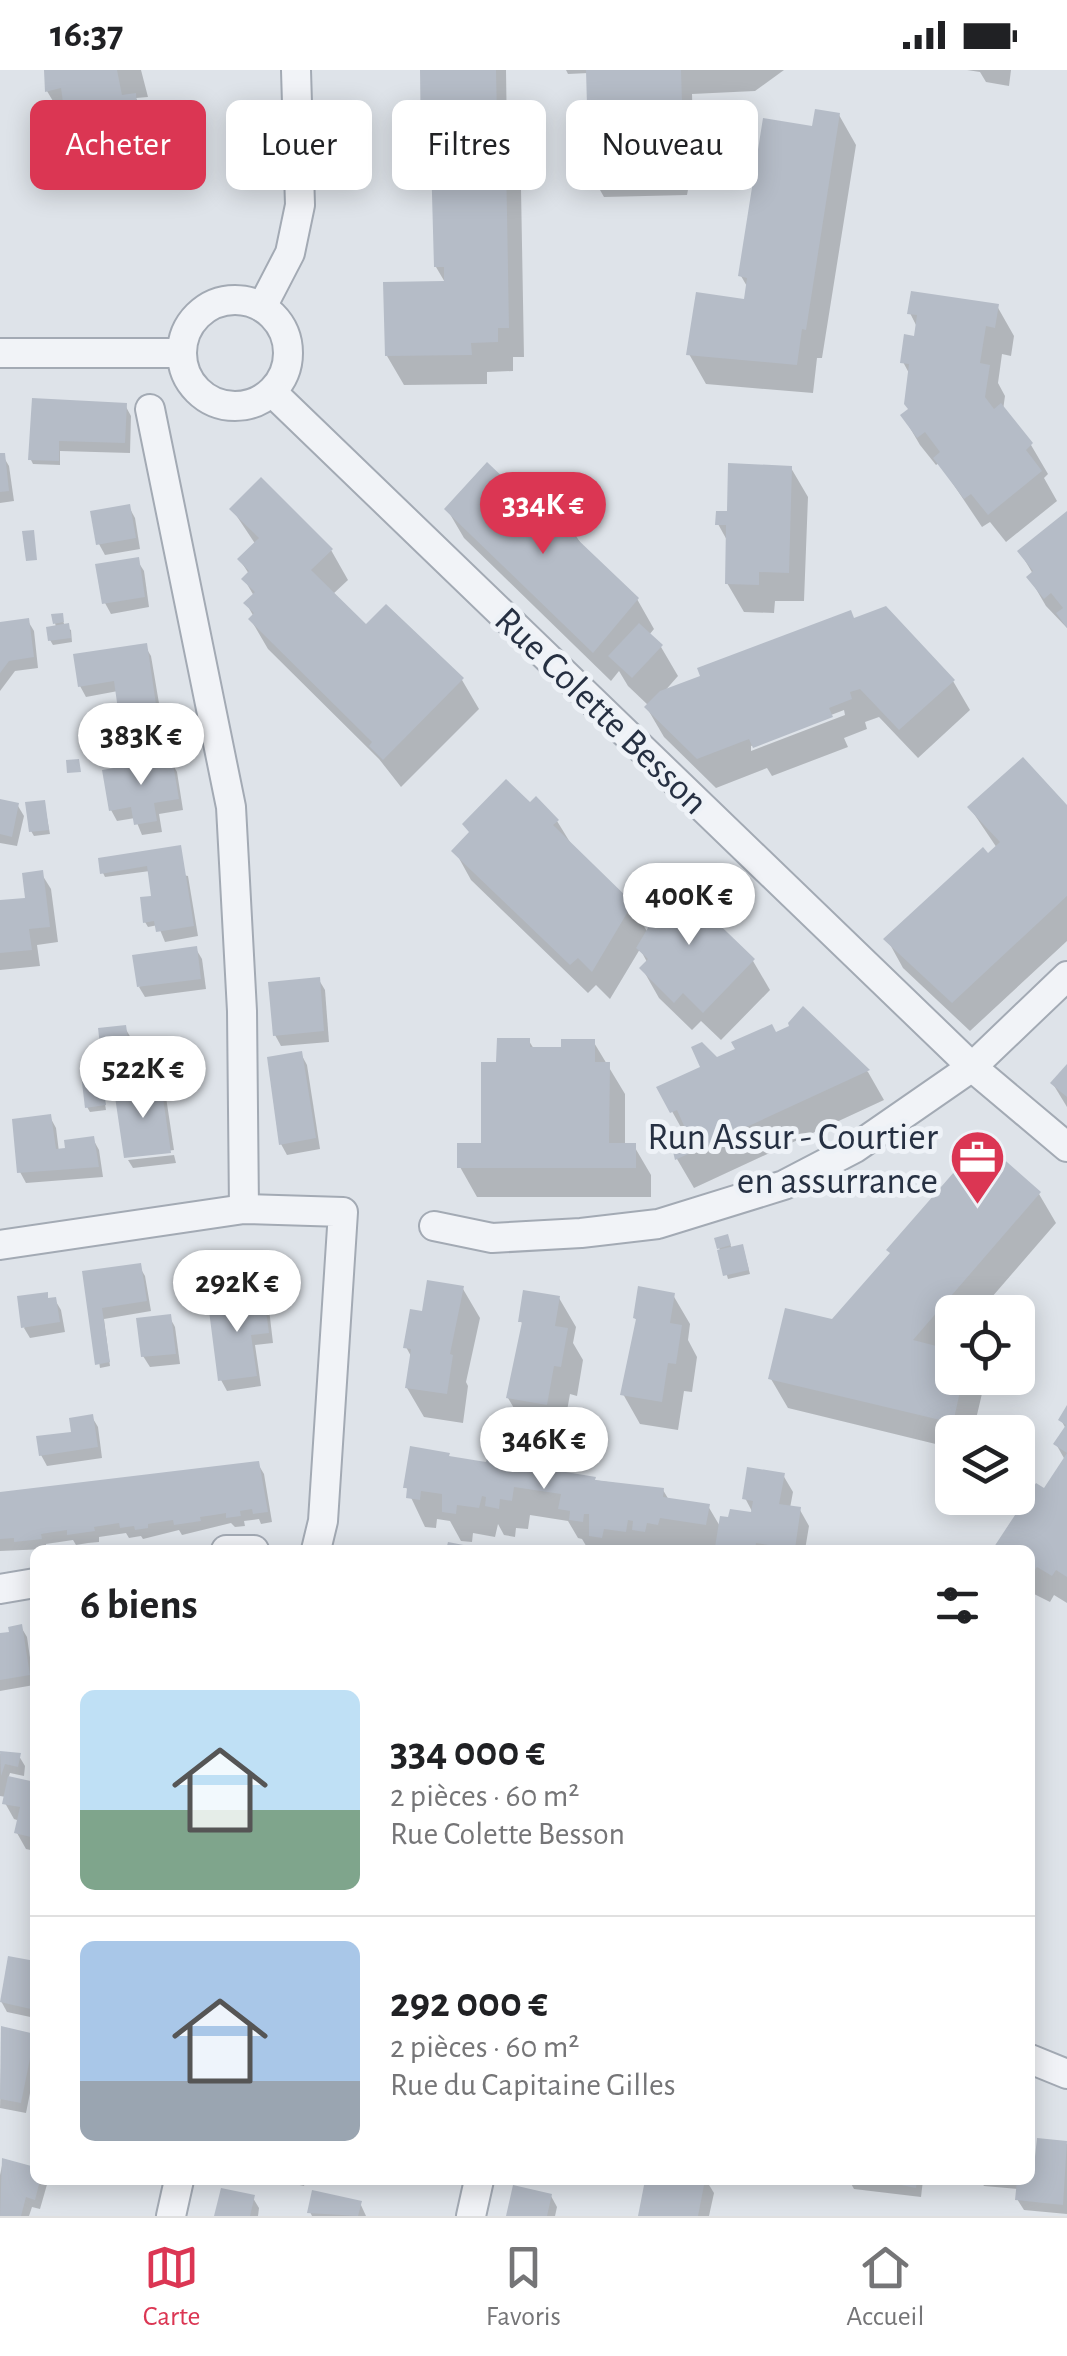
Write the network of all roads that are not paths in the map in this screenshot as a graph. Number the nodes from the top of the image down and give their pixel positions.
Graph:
1 (296, 70) edge
2 (262, 307) junction
3 (0, 353) edge
4 (180, 353) junction
5 (272, 392) junction
6 (150, 409) dead end
7 (1067, 976) edge
8 (972, 1066) junction
9 (1067, 1147) edge
10 (244, 1209) junction
11 (434, 1226) dead end
12 (0, 1245) edge
13 (317, 1545) edge
14 (30, 1584) edge
15 (0, 1589) edge
16 (1035, 2061) edge
17 (1067, 2074) edge
18 (178, 2185) edge
19 (478, 2185) edge
20 (172, 2216) edge
21 (471, 2216) edge

1 - 2 street
2 - 4 street
2 - 5 street
3 - 4 street
4 - 5 street
5 - 8 street, Rue Colette Besson
6 - 10 street
7 - 8 street
8 - 9 street, Rue Colette Besson
8 - 11 street
10 - 12 street
10 - 13 street
14 - 15 street
16 - 17 street
18 - 20 street
19 - 21 street

